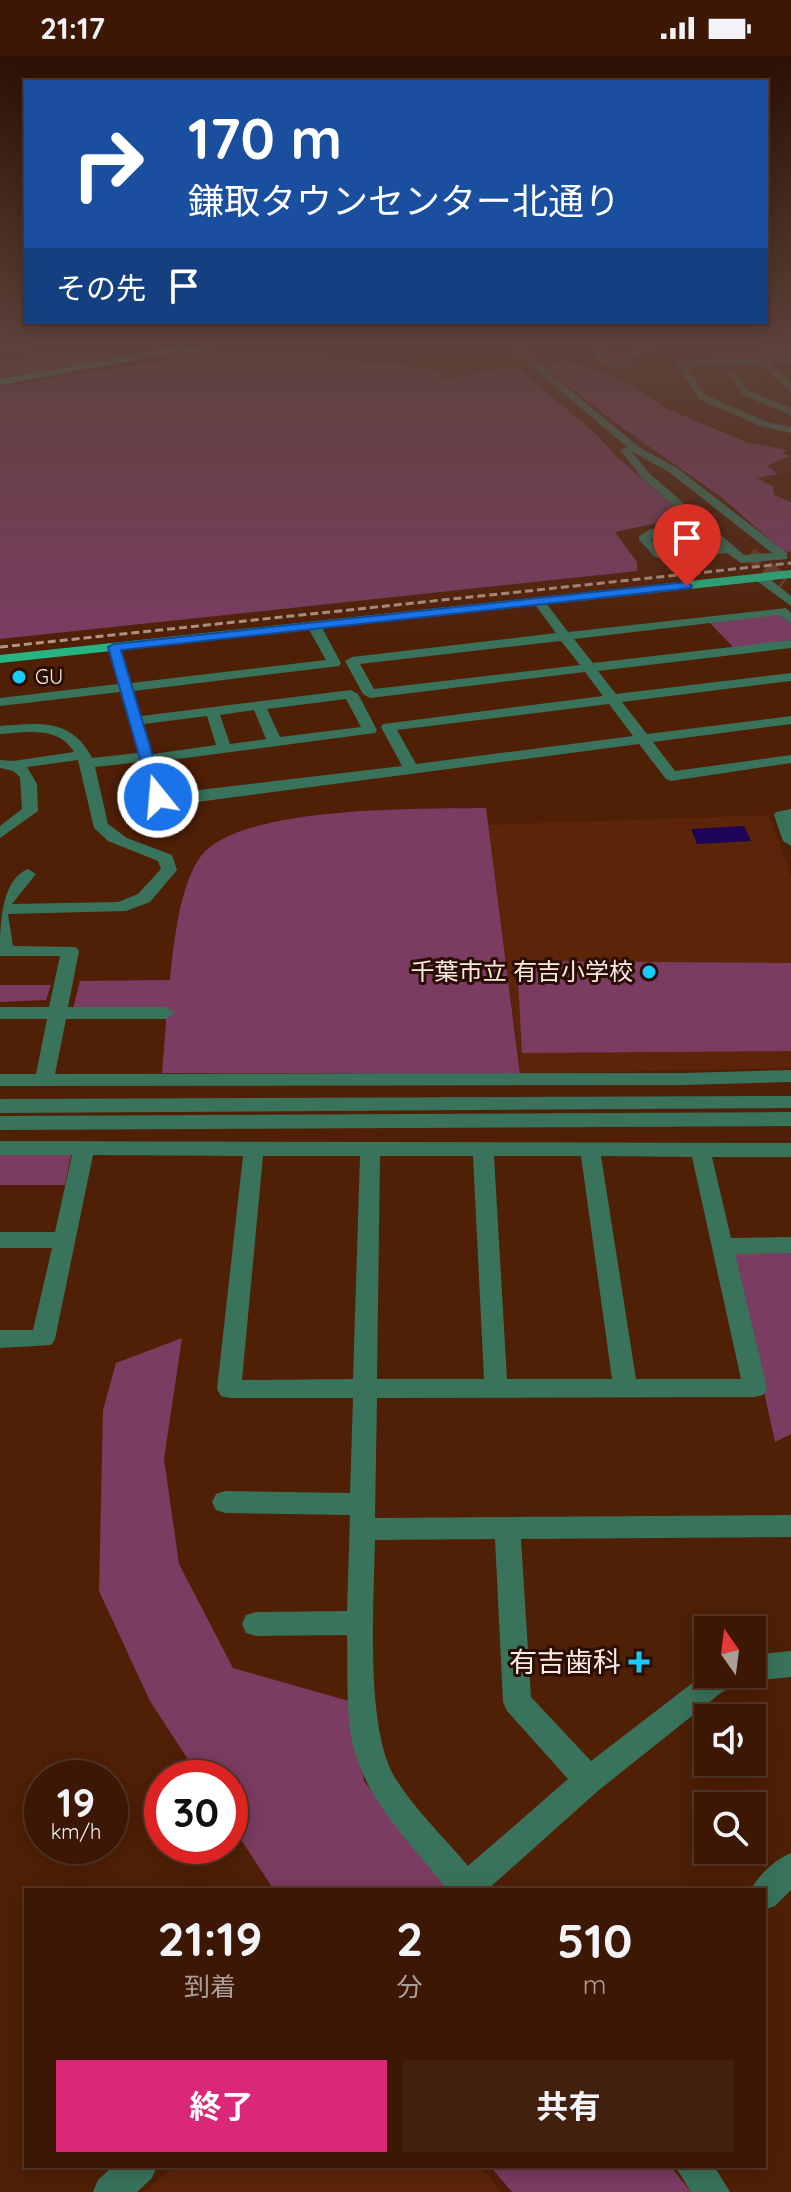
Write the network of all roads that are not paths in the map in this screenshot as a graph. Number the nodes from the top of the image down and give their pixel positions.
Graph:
1 (625, 446) edge
2 (630, 450) junction
3 (704, 527) junction
4 (730, 549) junction
5 (764, 553) tunnel mouth
6 (750, 554) tunnel mouth
7 (761, 578) junction
8 (789, 581) edge
9 (539, 602) junction
10 (791, 602) edge
11 (791, 619) edge
12 (314, 626) junction
13 (565, 636) junction
14 (791, 644) edge
15 (114, 647) junction
16 (0, 659) edge
17 (588, 667) junction
18 (791, 677) edge
19 (125, 687) junction
20 (616, 700) junction
21 (0, 702) edge
22 (259, 706) junction
23 (212, 711) junction
24 (791, 720) edge
25 (135, 721) junction
26 (0, 730) edge
27 (646, 740) junction
28 (275, 742) junction
29 (225, 749) junction
30 (146, 758) junction
31 (791, 759) edge
32 (84, 760) junction
33 (0, 764) edge
34 (17, 765) junction
35 (411, 769) junction
36 (791, 814) edge
37 (0, 833) edge
38 (791, 841) edge
39 (28, 874) dead end
40 (0, 911) edge
41 (3, 951) edge
42 (0, 1013) edge
43 (58, 1013) junction
44 (166, 1013) dead end
45 (791, 1076) edge
46 (0, 1080) edge
47 (44, 1080) junction
48 (791, 1102) edge
49 (0, 1106) edge
50 (791, 1119) edge
51 (0, 1123) edge
52 (0, 1148) edge
53 (84, 1148) junction
54 (254, 1148) junction
55 (370, 1148) junction
56 (483, 1148) junction
57 (590, 1149) junction
58 (700, 1149) junction
59 (791, 1150) edge
60 (0, 1240) edge
61 (64, 1240) junction
62 (791, 1245) edge
63 (723, 1246) junction
64 (0, 1339) edge
65 (625, 1387) junction
66 (496, 1388) junction
67 (364, 1390) junction
68 (225, 1502) dead end
69 (363, 1516) junction
70 (791, 1526) edge
71 (507, 1527) junction
72 (360, 1623) junction
73 (256, 1624) dead end
74 (791, 1664) edge
75 (766, 1667) edge
76 (706, 1688) edge
77 (589, 1780) junction
78 (791, 1868) edge
79 (465, 1888) edge
80 (467, 1888) edge
81 (766, 1893) edge
82 (138, 2168) edge
83 (694, 2168) edge
84 (110, 2192) edge
85 (713, 2192) edge

1 - 2 street
2 - 3 street
2 - 4 street
2 - 5 street
2 - 6 street
3 - 4 street
3 - 4 street
7 - 8 main road
7 - 9 main road
7 - 10 street
9 - 12 main road
9 - 13 street
11 - 13 street
12 - 15 main road
12 - 19 street
13 - 17 street
13 - 17 street
14 - 17 street
15 - 16 main road
15 - 19 street
17 - 20 street
18 - 20 street
19 - 21 street
19 - 25 street
20 - 27 street
20 - 35 street
22 - 23 street
22 - 28 street
22 - 28 street
23 - 25 street
23 - 29 street
24 - 27 street
25 - 30 street
26 - 32 street
27 - 31 street
27 - 35 street
28 - 29 street
29 - 30 street
30 - 32 street
30 - 35 street
32 - 34 street
32 - 40 street
33 - 34 street
34 - 37 street
36 - 38 street
39 - 40 street
40 - 41 street
41 - 43 street
42 - 43 street
43 - 44 street
43 - 47 street
45 - 47 street
46 - 47 street
48 - 49 street
50 - 51 street
52 - 53 street
53 - 54 street
53 - 61 street
54 - 55 street
54 - 67 street
55 - 56 street
55 - 67 street
56 - 57 street
56 - 66 street
57 - 58 street
57 - 65 street
58 - 59 street
58 - 63 street
60 - 61 street
61 - 64 street
62 - 63 street
63 - 65 street
65 - 66 street
66 - 67 street
67 - 69 street
68 - 69 street
69 - 71 street
69 - 72 street
70 - 71 street
71 - 77 street
72 - 73 street
72 - 79 street
74 - 75 street
76 - 77 street
77 - 80 street
78 - 81 street
82 - 84 street
83 - 85 street

